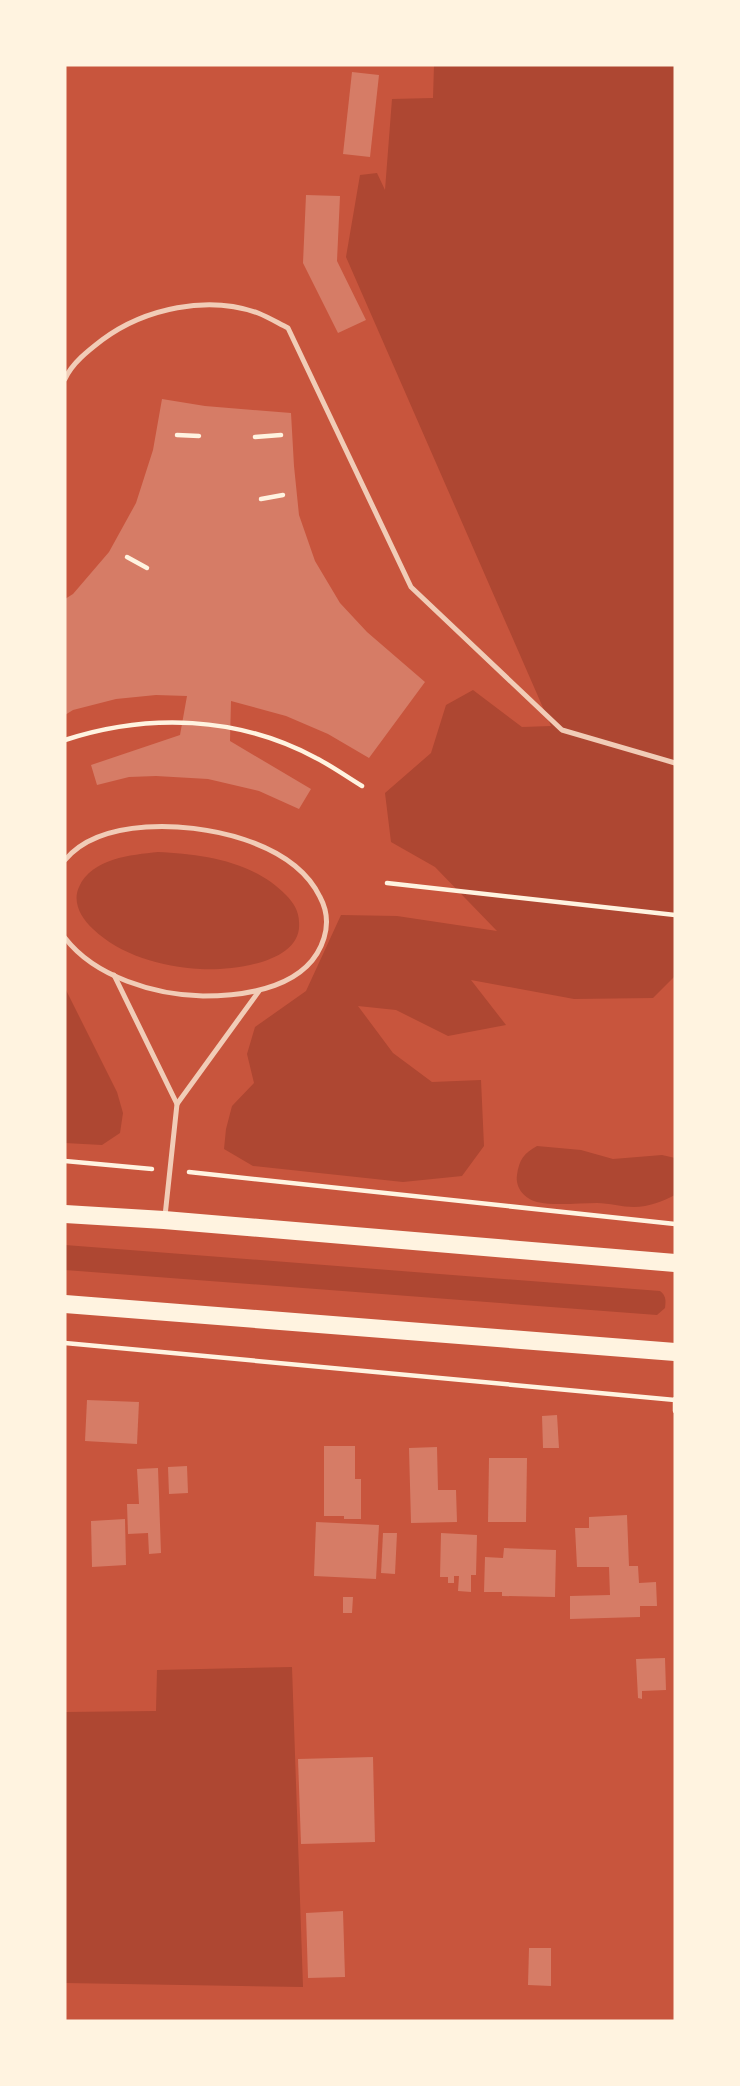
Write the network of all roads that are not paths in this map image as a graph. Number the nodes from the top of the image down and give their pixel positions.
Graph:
1 (65, 379) edge
2 (675, 763) edge
3 (65, 860) edge
4 (65, 938) edge
5 (114, 975) junction
6 (260, 990) junction
7 (177, 1104) junction
8 (65, 1214) edge
9 (164, 1220) junction
10 (675, 1264) edge
11 (65, 1304) edge
12 (675, 1352) edge

1 - 2 lane
3 - 6 lane
4 - 5 lane
5 - 6 lane
5 - 7 lane
6 - 7 lane
7 - 9 lane
8 - 9 main road
9 - 10 main road
11 - 12 main road

